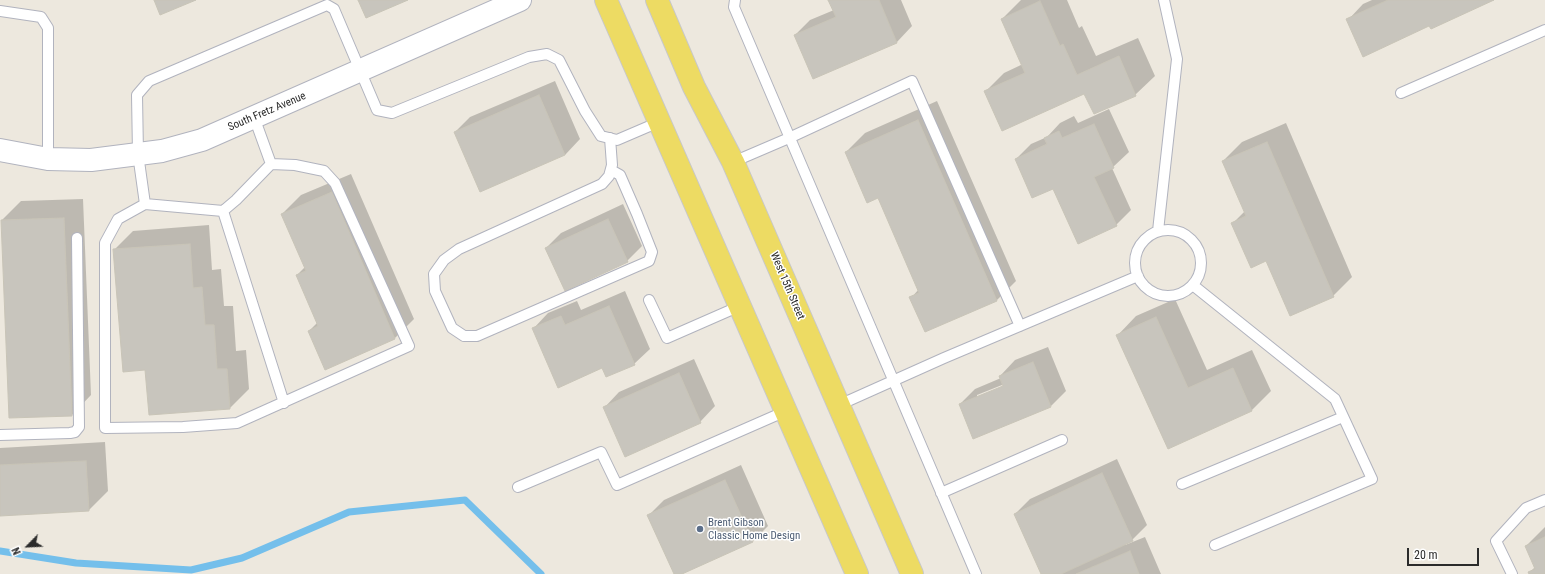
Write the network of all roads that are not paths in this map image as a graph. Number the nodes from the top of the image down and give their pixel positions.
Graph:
1 (520, 0) edge
2 (606, 0) edge
3 (657, 0) edge
4 (735, 0) edge
5 (1164, 0) edge
6 (0, 11) edge
7 (1545, 30) edge
8 (360, 72) junction
9 (1401, 93) dead end
10 (254, 118) junction
11 (660, 122) junction
12 (610, 138) junction
13 (789, 138) junction
14 (0, 150) edge
15 (138, 154) junction
16 (48, 159) junction
17 (733, 162) junction
18 (271, 164) junction
19 (610, 170) junction
20 (145, 204) junction
21 (223, 211) junction
22 (1158, 231) junction
23 (76, 238) dead end
24 (1138, 276) junction
25 (1194, 286) junction
26 (649, 300) dead end
27 (740, 306) junction
28 (1020, 326) junction
29 (892, 381) junction
30 (284, 403) junction
31 (839, 405) junction
32 (786, 412) junction
33 (1343, 417) junction
34 (0, 434) edge
35 (1062, 440) dead end
36 (1182, 484) dead end
37 (518, 486) dead end
38 (941, 493) junction
39 (1545, 500) edge
40 (1215, 545) dead end
41 (857, 574) edge
42 (912, 574) edge
43 (976, 574) edge
44 (1512, 574) edge

1 - 8 street, South Fretz Avenue
2 - 11 main road
3 - 17 main road, West 15th Street
4 - 13 lane
5 - 22 lane
6 - 16 lane
7 - 9 lane
8 - 10 street, South Fretz Avenue
8 - 12 lane
8 - 15 lane
10 - 15 street, South Fretz Avenue
10 - 18 lane
11 - 12 lane
11 - 27 main road
12 - 19 lane
13 - 17 lane
13 - 28 lane
13 - 29 lane
14 - 16 street, South Fretz Avenue
15 - 16 street, South Fretz Avenue
15 - 20 lane
17 - 31 main road, West 15th Street
18 - 21 lane
18 - 30 lane
19 - 19 lane
20 - 21 lane
20 - 30 lane
21 - 30 lane
22 - 24 lane
22 - 25 lane
23 - 34 lane
24 - 25 lane
24 - 28 lane
25 - 33 lane
26 - 27 lane
27 - 32 main road
28 - 29 lane
29 - 31 lane
29 - 38 lane
31 - 42 main road, West 15th Street
32 - 37 lane
32 - 41 main road
33 - 36 lane
33 - 40 lane
35 - 38 lane
38 - 43 lane
39 - 44 lane

